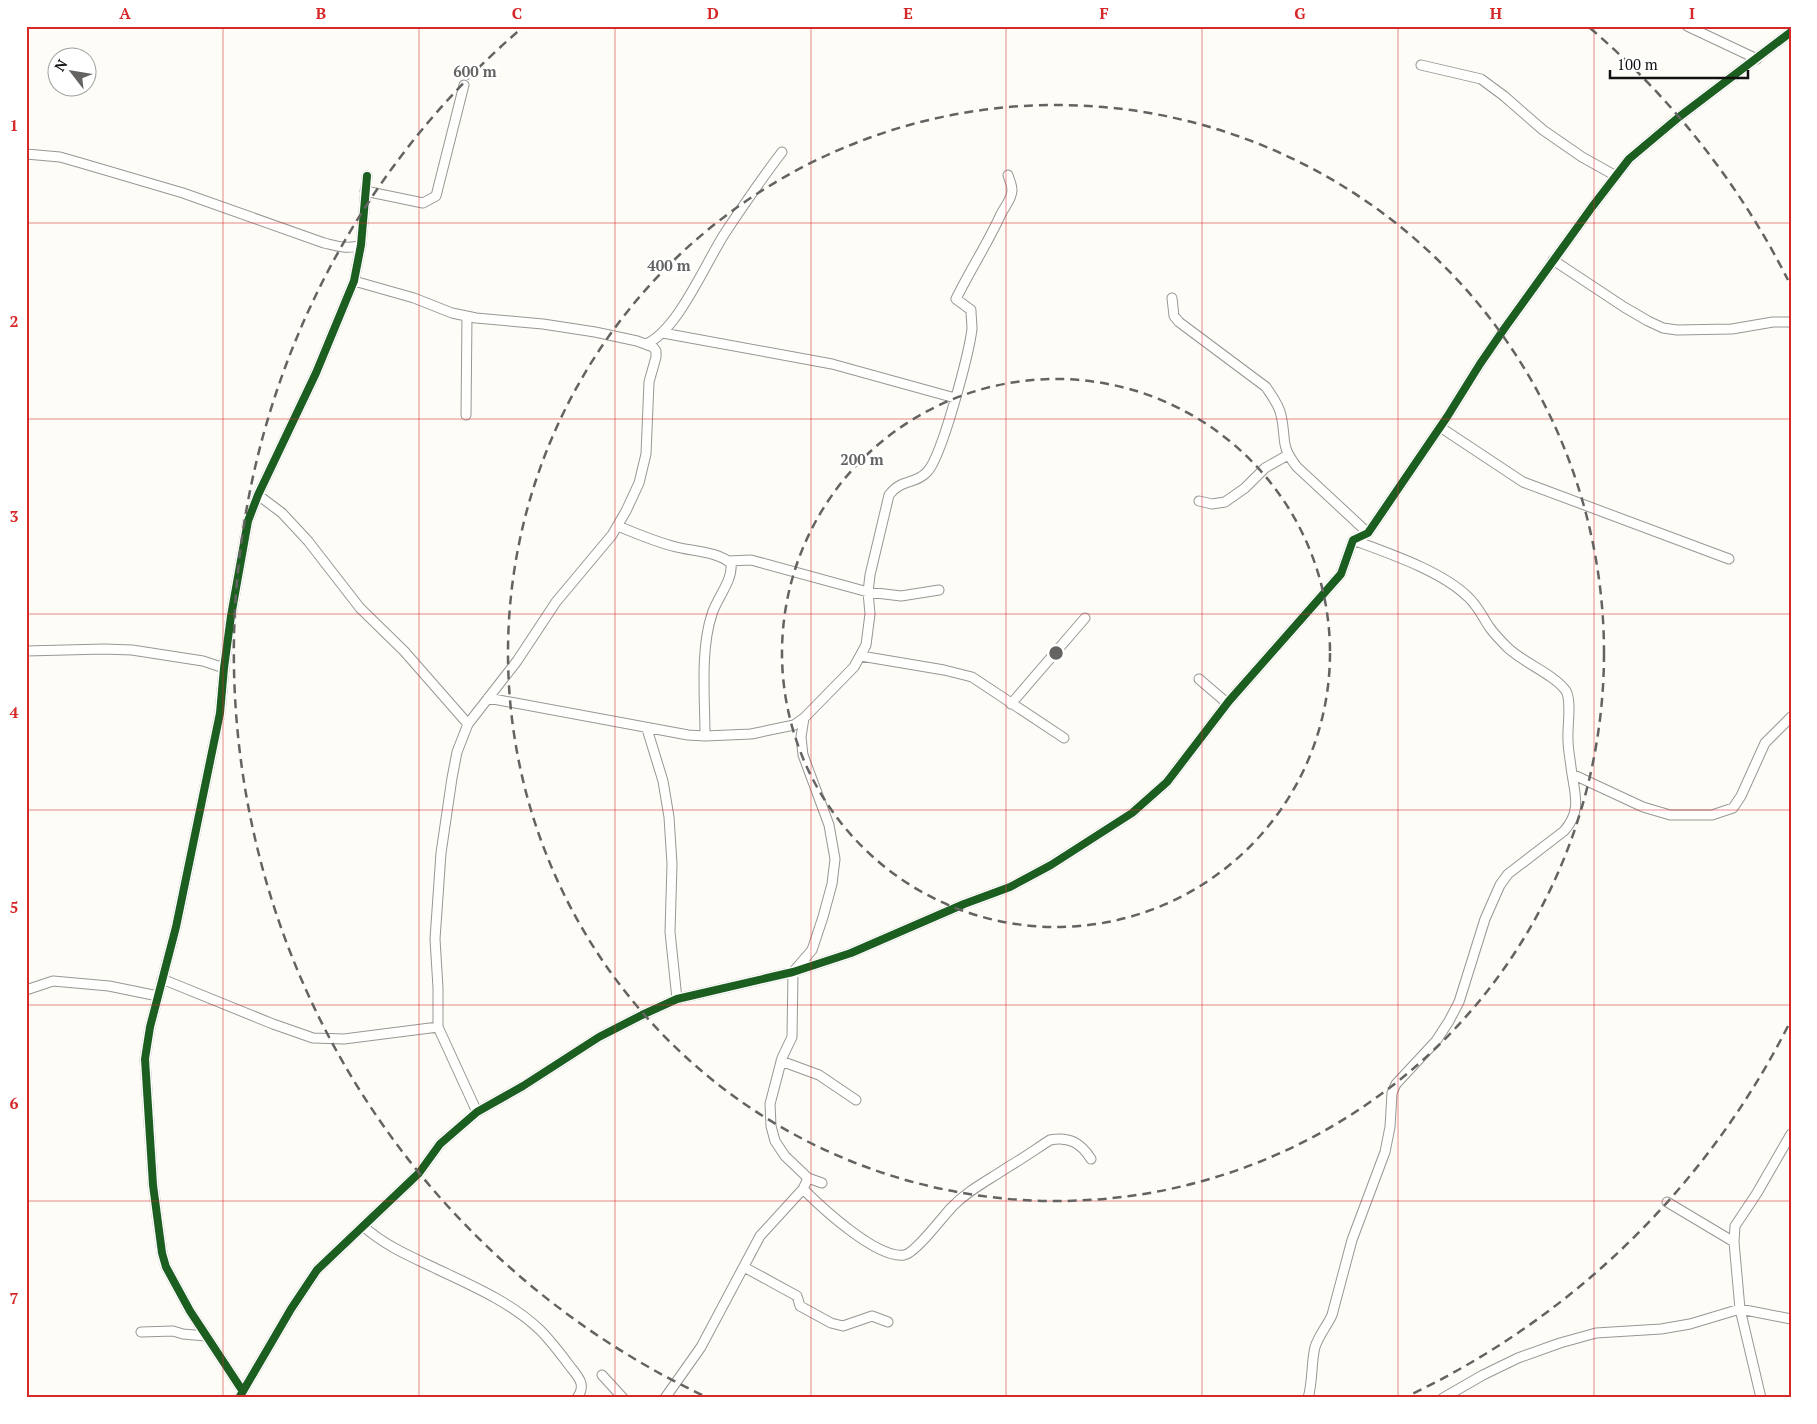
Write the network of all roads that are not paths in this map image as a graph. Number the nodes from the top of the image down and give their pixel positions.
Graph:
1 (1687, 26) edge
2 (1791, 32) edge
3 (1757, 59) junction
4 (1421, 65) dead end
5 (464, 85) dead end
6 (782, 152) dead end
7 (26, 154) edge
8 (1008, 175) dead end
9 (367, 176) dead end
10 (1616, 176) junction
11 (366, 191) junction
12 (361, 245) junction
13 (1553, 260) junction
14 (354, 281) junction
15 (1172, 298) dead end
16 (467, 316) junction
17 (1791, 322) edge
18 (663, 333) junction
19 (646, 344) junction
20 (955, 398) junction
21 (466, 414) dead end
22 (1440, 427) junction
23 (1288, 455) junction
24 (258, 495) junction
25 (1199, 501) dead end
26 (618, 526) junction
27 (1368, 533) junction
28 (1353, 540) junction
29 (1729, 560) dead end
30 (728, 561) junction
31 (939, 590) dead end
32 (868, 592) junction
33 (1086, 618) dead end
34 (26, 651) edge
35 (861, 656) junction
36 (224, 668) junction
37 (1199, 679) dead end
38 (488, 698) junction
39 (1227, 703) junction
40 (1011, 704) junction
41 (1791, 717) edge
42 (804, 718) junction
43 (468, 724) junction
44 (647, 729) junction
45 (705, 736) junction
46 (1064, 738) dead end
47 (1572, 774) junction
48 (793, 972) junction
49 (162, 980) junction
50 (26, 990) edge
51 (158, 996) junction
52 (677, 999) junction
53 (438, 1027) junction
54 (781, 1061) junction
55 (856, 1100) dead end
56 (477, 1112) junction
57 (1791, 1134) edge
58 (1091, 1159) dead end
59 (808, 1178) junction
60 (822, 1183) dead end
61 (803, 1189) junction
62 (1667, 1202) dead end
63 (363, 1226) junction
64 (1734, 1242) junction
65 (744, 1267) junction
66 (1740, 1308) junction
67 (1791, 1319) edge
68 (888, 1322) dead end
69 (141, 1332) dead end
70 (206, 1336) junction
71 (602, 1375) dead end
72 (240, 1394) edge
73 (578, 1398) edge
74 (623, 1398) edge
75 (665, 1398) edge
76 (1308, 1398) edge
77 (1443, 1398) edge
78 (1761, 1398) edge

1 - 3 street
2 - 3 street
3 - 10 street
4 - 10 street
5 - 11 street
6 - 18 street
7 - 12 street
8 - 20 street
9 - 11 street
10 - 13 street
11 - 12 street
12 - 14 street
13 - 17 street
13 - 22 street
14 - 16 street
14 - 24 street
15 - 23 street
16 - 19 street
16 - 21 street
18 - 19 street
18 - 20 street
19 - 26 street
20 - 32 street
22 - 27 street
22 - 29 street
23 - 25 street
23 - 27 street
24 - 36 street
24 - 43 street
26 - 30 street
26 - 38 street
27 - 28 street
28 - 39 street
28 - 47 street
30 - 32 street
30 - 45 street
31 - 32 street
32 - 35 street
33 - 40 street
34 - 36 street
35 - 40 street
35 - 42 street
36 - 49 street
37 - 39 street
38 - 43 street
38 - 44 street
39 - 48 street
40 - 46 street
41 - 47 street
42 - 45 street
42 - 48 street
43 - 53 street
44 - 45 street
44 - 52 street
47 - 76 street
48 - 52 street
48 - 54 street
49 - 51 street
49 - 53 street
50 - 51 street
51 - 70 street
52 - 56 street
53 - 56 street
54 - 55 street
54 - 59 street
56 - 63 street
57 - 64 street
58 - 61 street
59 - 60 street
59 - 61 street
61 - 65 street
62 - 64 street
63 - 72 street
63 - 73 street
64 - 66 street
65 - 68 street
65 - 75 street
66 - 67 street
66 - 77 street
66 - 78 street
69 - 70 street
70 - 72 street
71 - 74 street

